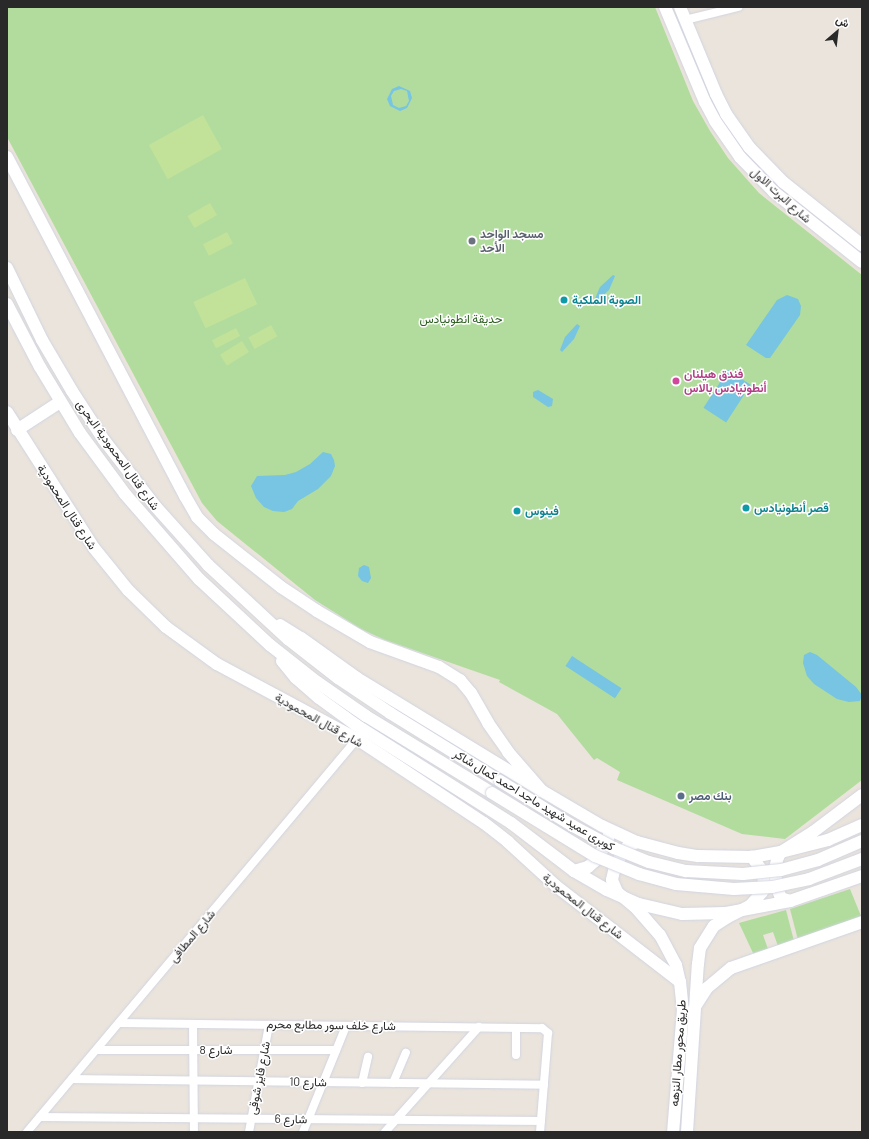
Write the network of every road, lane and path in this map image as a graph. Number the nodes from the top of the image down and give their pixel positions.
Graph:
1 (665, 7) edge
2 (680, 7) edge
3 (738, 7) edge
4 (686, 20) junction
5 (7, 157) edge
6 (836, 224) junction
7 (828, 235) junction
8 (862, 245) edge
9 (862, 262) edge
10 (7, 268) edge
11 (7, 304) edge
12 (60, 402) junction
13 (7, 412) edge
14 (18, 430) junction
15 (263, 617) junction
16 (270, 646) junction
17 (357, 739) junction
18 (542, 791) junction
19 (862, 795) edge
20 (862, 825) edge
21 (602, 826) junction
22 (862, 841) edge
23 (637, 842) junction
24 (782, 852) junction
25 (752, 857) junction
26 (862, 859) edge
27 (574, 871) junction
28 (862, 876) edge
29 (623, 898) junction
30 (790, 901) junction
31 (744, 910) junction
32 (862, 922) edge
33 (680, 982) junction
34 (696, 1006) junction
35 (120, 1023) junction
36 (193, 1024) junction
37 (269, 1025) junction
38 (346, 1026) junction
39 (478, 1027) junction
40 (516, 1028) junction
41 (97, 1050) junction
42 (193, 1050) junction
43 (264, 1050) junction
44 (336, 1050) junction
45 (406, 1053) dead end
46 (516, 1055) dead end
47 (368, 1057) dead end
48 (72, 1079) junction
49 (193, 1081) junction
50 (258, 1082) junction
51 (323, 1082) junction
52 (362, 1083) junction
53 (394, 1083) junction
54 (428, 1084) junction
55 (544, 1085) junction
56 (40, 1117) junction
57 (194, 1118) junction
58 (251, 1119) junction
59 (308, 1119) junction
60 (395, 1120) junction
61 (541, 1121) junction
62 (27, 1132) edge
63 (194, 1132) edge
64 (249, 1132) edge
65 (303, 1132) edge
66 (385, 1132) edge
67 (540, 1132) edge
68 (673, 1132) edge
69 (687, 1132) edge

1 - 7 main road, شارع البرت الاول
2 - 4 main road, شارع البرت الاول
3 - 4 street
4 - 6 main road, شارع البرت الاول
5 - 18 main road
6 - 7 main road
6 - 8 main road, شارع البرت الاول
7 - 9 main road, شارع البرت الاول
10 - 15 main road, شارع قنال المحمودية البحرى
11 - 12 main road, شارع قنال المحمودية البحرى
12 - 14 main road
12 - 16 main road, شارع قنال المحمودية البحرى
13 - 14 main road, شارع قنال المحمودية
14 - 17 main road, شارع قنال المحمودية
15 - 18 main road
15 - 22 main road, كوبرى عميد شهيد ماجد احمد كمال شاكر, bridge
16 - 26 main road, كوبرى عميد شهيد ماجد احمد كمال شاكر, bridge
16 - 27 main road
17 - 33 main road, شارع قنال المحمودية
17 - 35 street, شارع المطافى
18 - 21 main road
19 - 24 main road
20 - 24 main road
21 - 23 main road
21 - 27 main road
23 - 25 main road
23 - 29 main road
24 - 25 main road
24 - 30 main road
25 - 31 main road
27 - 29 main road
28 - 30 main road
29 - 31 main road
29 - 33 main road, طريق محور مطار النزهه
30 - 31 main road
31 - 34 main road, طريق محور مطار النزهه
32 - 34 main road
33 - 68 main road, طريق محور مطار النزهه
34 - 69 main road, طريق محور مطار النزهه
35 - 36 street, شارع خلف سور مطابع محرم
35 - 41 street, شارع المطافى
36 - 37 street, شارع خلف سور مطابع محرم
36 - 42 street
37 - 38 street, شارع خلف سور مطابع محرم
37 - 43 street, شارع فايز شوقى
38 - 39 street, شارع خلف سور مطابع محرم
38 - 44 street
39 - 40 street, شارع خلف سور مطابع محرم
39 - 54 street
40 - 46 street
40 - 55 street, شارع خلف سور مطابع محرم
41 - 42 street, شارع 8
41 - 48 street, شارع المطافى
42 - 43 street, شارع 8
42 - 49 street
43 - 44 street, شارع 8
43 - 50 street, شارع فايز شوقى
44 - 51 street
45 - 53 street
47 - 52 street
48 - 49 street, شارع 10
48 - 56 street, شارع المطافى
49 - 50 street, شارع 10
49 - 57 street
50 - 51 street, شارع 10
50 - 58 street, شارع فايز شوقى
51 - 52 street, شارع 10
51 - 59 street
52 - 53 street, شارع 10
53 - 54 street, شارع 10
54 - 55 street, شارع 10
54 - 60 street
55 - 61 street
56 - 57 street, شارع 6
56 - 62 street, شارع المطافى
57 - 58 street, شارع 6
57 - 63 street
58 - 59 street, شارع 6
58 - 64 street, شارع فايز شوقى
59 - 60 street, شارع 6
59 - 65 street
60 - 61 street, شارع 6
60 - 66 street
61 - 67 street

